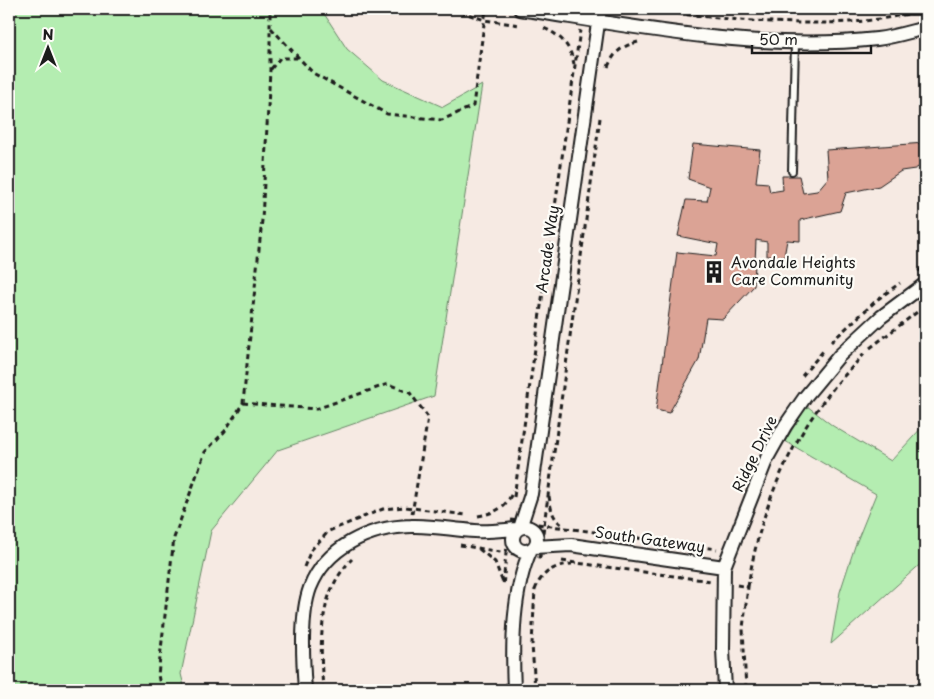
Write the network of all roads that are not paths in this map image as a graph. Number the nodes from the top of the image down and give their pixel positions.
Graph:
1 (520, 9) edge
2 (599, 15) edge
3 (925, 28) edge
4 (795, 42) junction
5 (792, 171) dead end
6 (925, 284) edge
7 (531, 494) junction
8 (518, 528) junction
9 (477, 532) junction
10 (535, 532) junction
11 (571, 545) junction
12 (512, 548) junction
13 (535, 551) junction
14 (724, 567) junction
15 (520, 584) junction
16 (305, 690) edge
17 (514, 690) edge
18 (725, 690) edge

1 - 2 street
2 - 4 street
2 - 7 street, Arcade Way
3 - 4 street
4 - 5 lane
6 - 14 street, Ridge Drive
7 - 8 street, Arcade Way
7 - 10 street, Arcade Way
8 - 9 street
8 - 10 street
8 - 12 street
9 - 12 street
9 - 16 street
10 - 11 street, South Gateway
10 - 13 street
11 - 13 street, South Gateway
11 - 14 street, South Gateway
12 - 13 street
12 - 15 street
13 - 15 street
14 - 18 street, Ridge Drive
15 - 17 street

